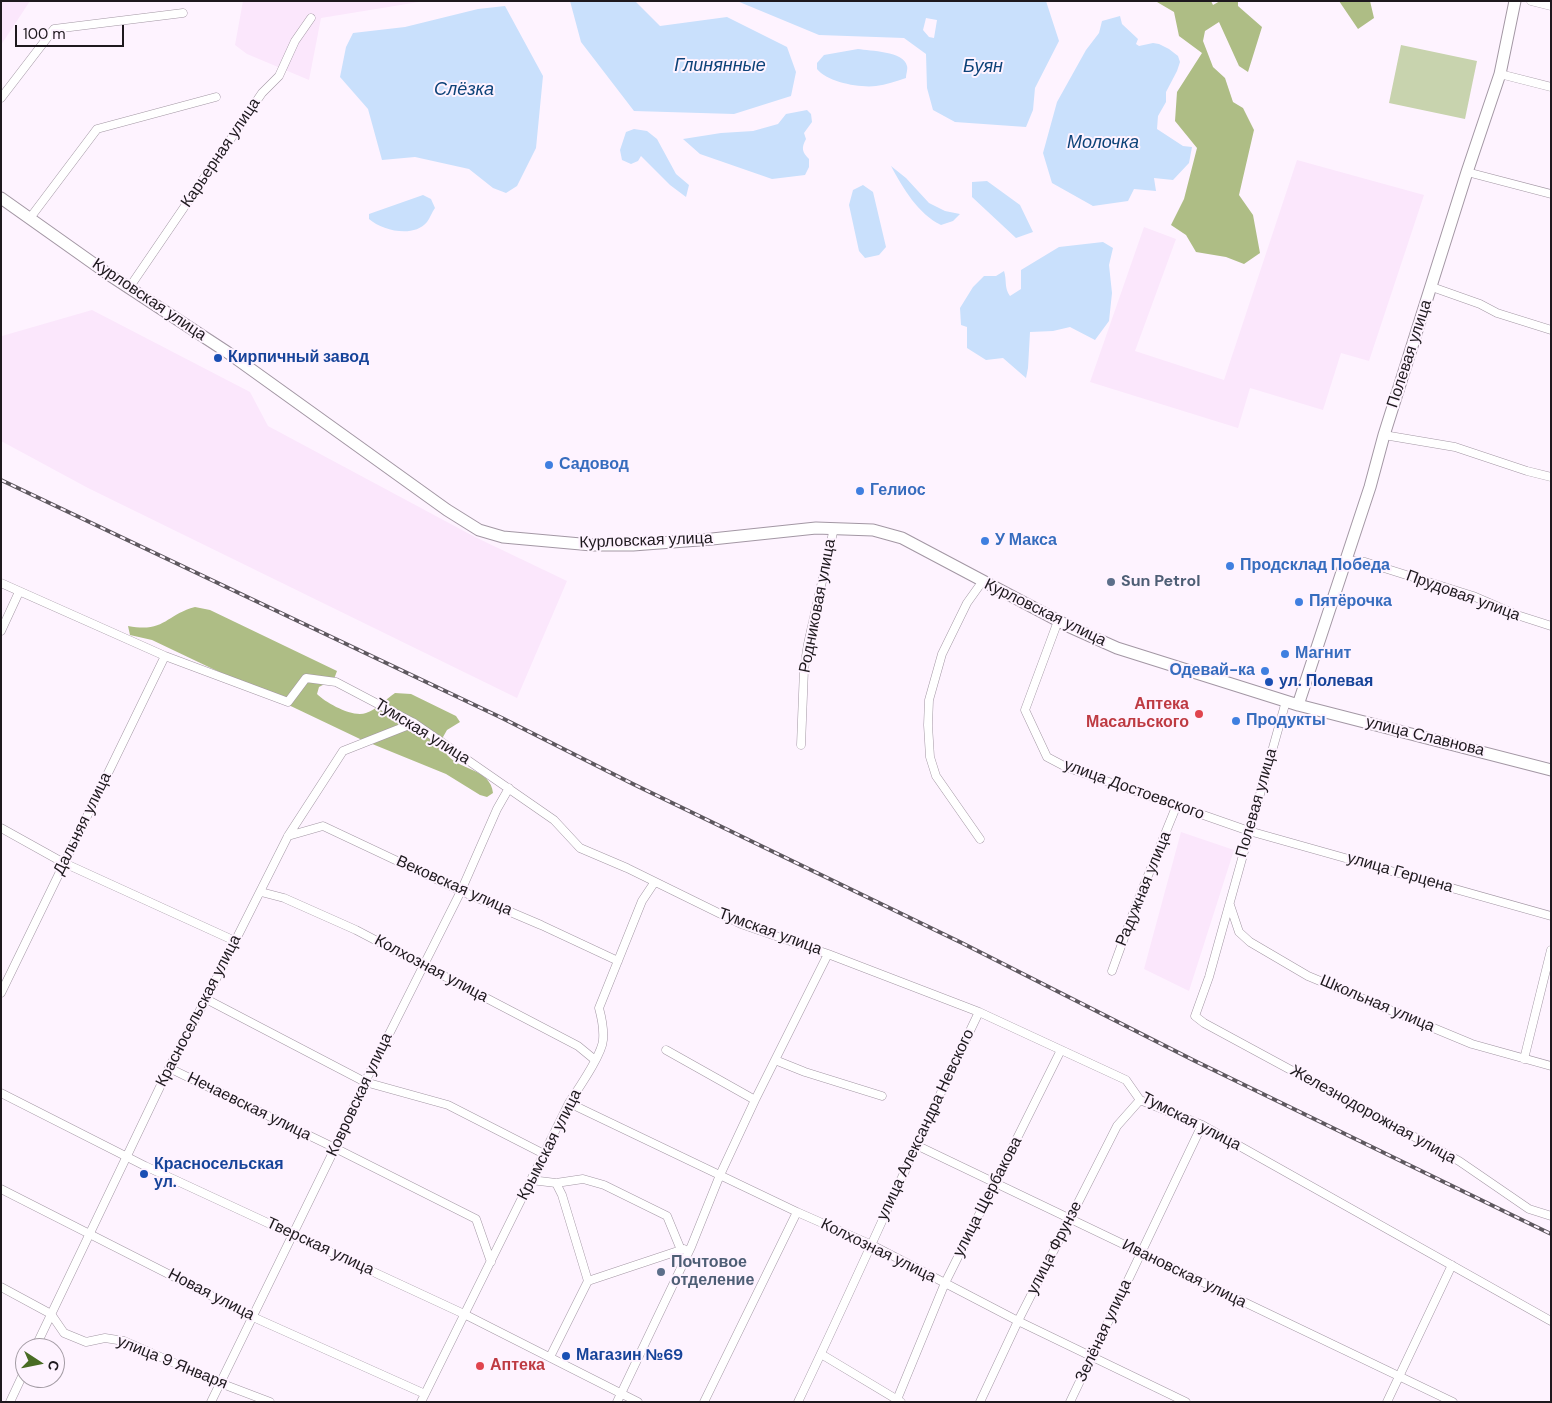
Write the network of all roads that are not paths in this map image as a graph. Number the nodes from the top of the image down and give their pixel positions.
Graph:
1 (1515, 1) edge
2 (1531, 1) edge
3 (1551, 6) edge
4 (183, 13) dead end
5 (311, 18) dead end
6 (1500, 74) junction
7 (1551, 87) edge
8 (216, 97) dead end
9 (1, 98) edge
10 (1467, 172) junction
11 (1551, 194) edge
12 (1, 198) edge
13 (30, 218) junction
14 (1432, 287) junction
15 (129, 288) junction
16 (1551, 330) edge
17 (1384, 435) junction
18 (1551, 478) edge
19 (834, 528) junction
20 (1345, 560) junction
21 (982, 582) junction
22 (1, 583) edge
23 (19, 592) junction
24 (1058, 620) junction
25 (1551, 626) edge
26 (1, 631) edge
27 (164, 656) junction
28 (1286, 701) junction
29 (1298, 705) junction
30 (414, 723) junction
31 (801, 745) dead end
32 (1551, 770) edge
33 (509, 788) junction
34 (1176, 807) junction
35 (1, 828) edge
36 (1248, 831) junction
37 (288, 836) junction
38 (980, 839) dead end
39 (64, 863) junction
40 (654, 883) junction
41 (461, 891) junction
42 (261, 892) junction
43 (1230, 905) junction
44 (1551, 916) edge
45 (234, 941) junction
46 (1551, 950) edge
47 (828, 954) junction
48 (618, 961) junction
49 (423, 965) junction
50 (1112, 971) dead end
51 (1, 993) edge
52 (206, 999) junction
53 (979, 1012) junction
54 (1194, 1016) joint
55 (666, 1050) dead end
56 (1062, 1050) junction
57 (1524, 1059) junction
58 (595, 1060) junction
59 (775, 1060) junction
60 (1551, 1066) edge
61 (169, 1068) junction
62 (365, 1082) junction
63 (1, 1093) edge
64 (882, 1096) dead end
65 (755, 1100) junction
66 (1140, 1100) junction
67 (569, 1103) junction
68 (1202, 1125) junction
69 (916, 1145) junction
70 (335, 1148) junction
71 (544, 1154) junction
72 (126, 1156) junction
73 (720, 1175) junction
74 (531, 1180) junction
75 (995, 1182) junction
76 (556, 1183) junction
77 (1, 1189) edge
78 (797, 1212) junction
79 (1551, 1216) edge
80 (1070, 1218) junction
81 (91, 1233) junction
82 (293, 1234) junction
83 (872, 1245) junction
84 (691, 1247) junction
85 (681, 1250) junction
86 (1140, 1253) junction
87 (491, 1262) junction
88 (1452, 1265) junction
89 (588, 1281) junction
90 (945, 1283) junction
91 (1, 1287) edge
92 (51, 1314) junction
93 (464, 1314) junction
94 (253, 1317) junction
95 (1018, 1321) junction
96 (1551, 1321) edge
97 (40, 1338) edge
98 (821, 1354) junction
99 (550, 1357) junction
100 (1092, 1357) junction
101 (1398, 1375) junction
102 (220, 1383) junction
103 (17, 1388) edge
104 (425, 1394) junction
105 (619, 1398) edge
106 (898, 1401) edge
107 (10, 1402) edge
108 (211, 1402) edge
109 (270, 1402) edge
110 (421, 1402) edge
111 (638, 1402) edge
112 (704, 1402) edge
113 (798, 1402) edge
114 (980, 1402) edge
115 (1070, 1402) edge
116 (1186, 1402) edge
117 (1387, 1402) edge
118 (1454, 1402) edge

1 - 6 main road, Полевая улица
2 - 3 street
4 - 9 street
5 - 15 street, Карьерная улица
6 - 7 street
6 - 10 main road, Полевая улица
8 - 13 street
10 - 11 street
10 - 14 main road, Полевая улица
12 - 13 main road, Курловская улица
13 - 15 main road, Курловская улица
14 - 16 street
14 - 17 main road, Полевая улица
15 - 19 main road, Курловская улица
17 - 18 street
17 - 20 main road, Полевая улица
19 - 21 main road, Курловская улица
19 - 31 street, Родниковая улица
20 - 25 street, Прудовая улица
20 - 29 main road, Полевая улица
21 - 24 main road, Курловская улица
21 - 38 street
22 - 23 street, Тумская улица
23 - 26 street
23 - 27 street, Тумская улица
24 - 28 main road, Курловская улица
24 - 34 street, улица Достоевского
27 - 30 street, Тумская улица
27 - 39 street, Дальняя улица
28 - 29 main road, Курловская улица
28 - 36 street, Полевая улица
29 - 32 main road, улица Славнова
30 - 33 street, Тумская улица
30 - 37 street, Красносельская улица
33 - 40 street, Тумская улица
33 - 41 street, Ковровская улица
34 - 36 street, улица Достоевского
34 - 50 street, Радужная улица
35 - 39 street
36 - 43 street, Полевая улица
36 - 44 street, улица Герцена
37 - 41 street, Вековская улица
37 - 42 street, Красносельская улица
39 - 45 street
39 - 51 street, Дальняя улица
40 - 47 street, Тумская улица
40 - 48 street, Крымская улица
41 - 48 street, Вековская улица
41 - 49 street, Ковровская улица
42 - 45 street, Красносельская улица
42 - 49 street, Колхозная улица
43 - 54 street, Полевая улица
43 - 57 street, Школьная улица
45 - 52 street, Красносельская улица
46 - 57 street
47 - 53 street, Тумская улица
47 - 59 street
48 - 58 street, Крымская улица
49 - 58 street, Колхозная улица
49 - 62 street, Ковровская улица
52 - 61 street, Красносельская улица
52 - 62 street
53 - 56 street, Тумская улица
53 - 69 street, улица Александра Невского
54 - 79 street, Железнодорожная улица
55 - 65 street
56 - 66 street, Тумская улица
56 - 75 street, улица Щербакова
57 - 60 street, Школьная улица
58 - 67 street, Крымская улица
59 - 64 street
59 - 65 street
61 - 70 street, Нечаевская улица
61 - 72 street, Красносельская улица
62 - 70 street, Ковровская улица
62 - 71 street
63 - 72 street, Тверская улица
65 - 73 street
66 - 68 street, Тумская улица
66 - 80 street, улица Фрунзе
67 - 71 street, Крымская улица
67 - 73 street, Колхозная улица
68 - 86 street, Зелёная улица
68 - 88 street, Тумская улица
69 - 75 street, Ивановская улица
69 - 83 street, улица Александра Невского
70 - 82 street, Ковровская улица
70 - 87 street, Нечаевская улица
71 - 74 street, Крымская улица
72 - 81 street, Красносельская улица
72 - 82 street, Тверская улица
73 - 78 street, Колхозная улица
73 - 84 street
74 - 76 street
74 - 87 street, Крымская улица
75 - 80 street, Ивановская улица
75 - 90 street, улица Щербакова
76 - 85 street
76 - 89 street
77 - 81 street, Новая улица
78 - 83 street, Колхозная улица
78 - 112 street
80 - 86 street, Ивановская улица
80 - 95 street, улица Фрунзе
81 - 92 street, Красносельская улица
81 - 94 street, Новая улица
82 - 93 street, Тверская улица
82 - 94 street, Ковровская улица
83 - 90 street, Колхозная улица
83 - 98 street, улица Александра Невского
84 - 85 street
84 - 105 street
85 - 89 street
86 - 100 street, Зелёная улица
86 - 101 street, Ивановская улица
87 - 93 street, Крымская улица
88 - 96 street, Тумская улица
88 - 101 street
89 - 99 street
90 - 95 street, Колхозная улица
90 - 106 street, улица Щербакова
91 - 92 street, улица 9 Января
92 - 97 street, Красносельская улица
92 - 102 street, улица 9 Января
93 - 99 street, Тверская улица
93 - 104 street, Крымская улица
94 - 102 street, Ковровская улица
94 - 104 street, Новая улица
95 - 100 street, Колхозная улица
95 - 114 street, улица Фрунзе
98 - 106 street
98 - 113 street, улица Александра Невского
99 - 105 street, Тверская улица
100 - 115 street, Зелёная улица
100 - 116 street, Колхозная улица
101 - 117 street
101 - 118 street, Ивановская улица
102 - 108 street, Ковровская улица
102 - 109 street, улица 9 Января
103 - 107 street
104 - 110 street, Крымская улица
105 - 111 street, Тверская улица

